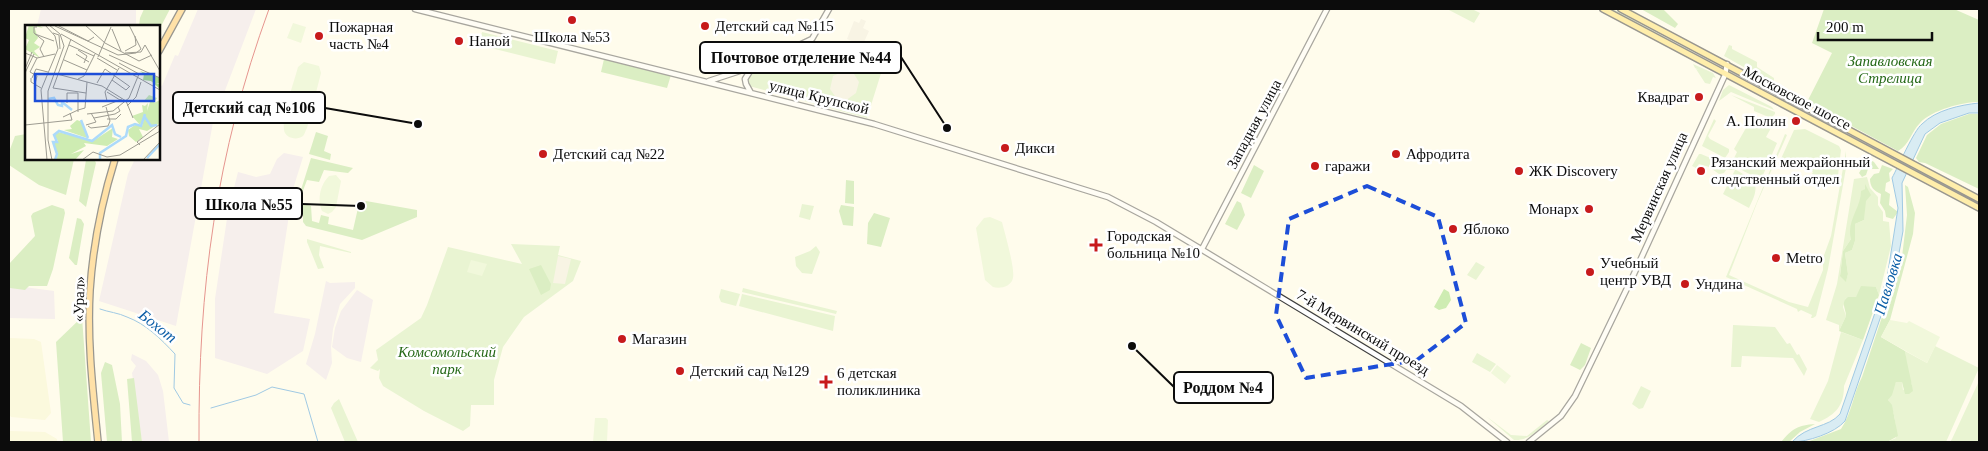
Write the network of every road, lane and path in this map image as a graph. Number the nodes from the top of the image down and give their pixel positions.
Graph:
1 (182, 9) edge
2 (415, 9) edge
3 (829, 9) edge
4 (1327, 9) edge
5 (1603, 9) edge
6 (1621, 9) edge
7 (160, 49) edge
8 (1727, 64) junction
9 (754, 66) junction
10 (1725, 74) junction
11 (726, 76) junction
12 (708, 81) junction
13 (727, 86) junction
14 (751, 93) junction
15 (114, 160) edge
16 (1979, 199) edge
17 (1979, 208) edge
18 (1202, 249) junction
19 (98, 442) edge
20 (1507, 442) edge
21 (1529, 442) edge

1 - 7 highway
2 - 12 street, улица Крупской
3 - 9 street
4 - 18 street, Западная улица
5 - 10 main road, Московское шоссе
6 - 8 main road, Московское шоссе
8 - 10 street, Мервинская улица
8 - 16 main road, Московское шоссе
9 - 11 street
9 - 14 street
10 - 17 main road, Московское шоссе
10 - 21 street, Мервинская улица
11 - 12 street
11 - 13 street
12 - 13 street, улица Крупской
13 - 14 street, улица Крупской
14 - 18 street, улица Крупской
15 - 19 highway, «Урал»
18 - 20 street, 7-й Мервинский проезд

